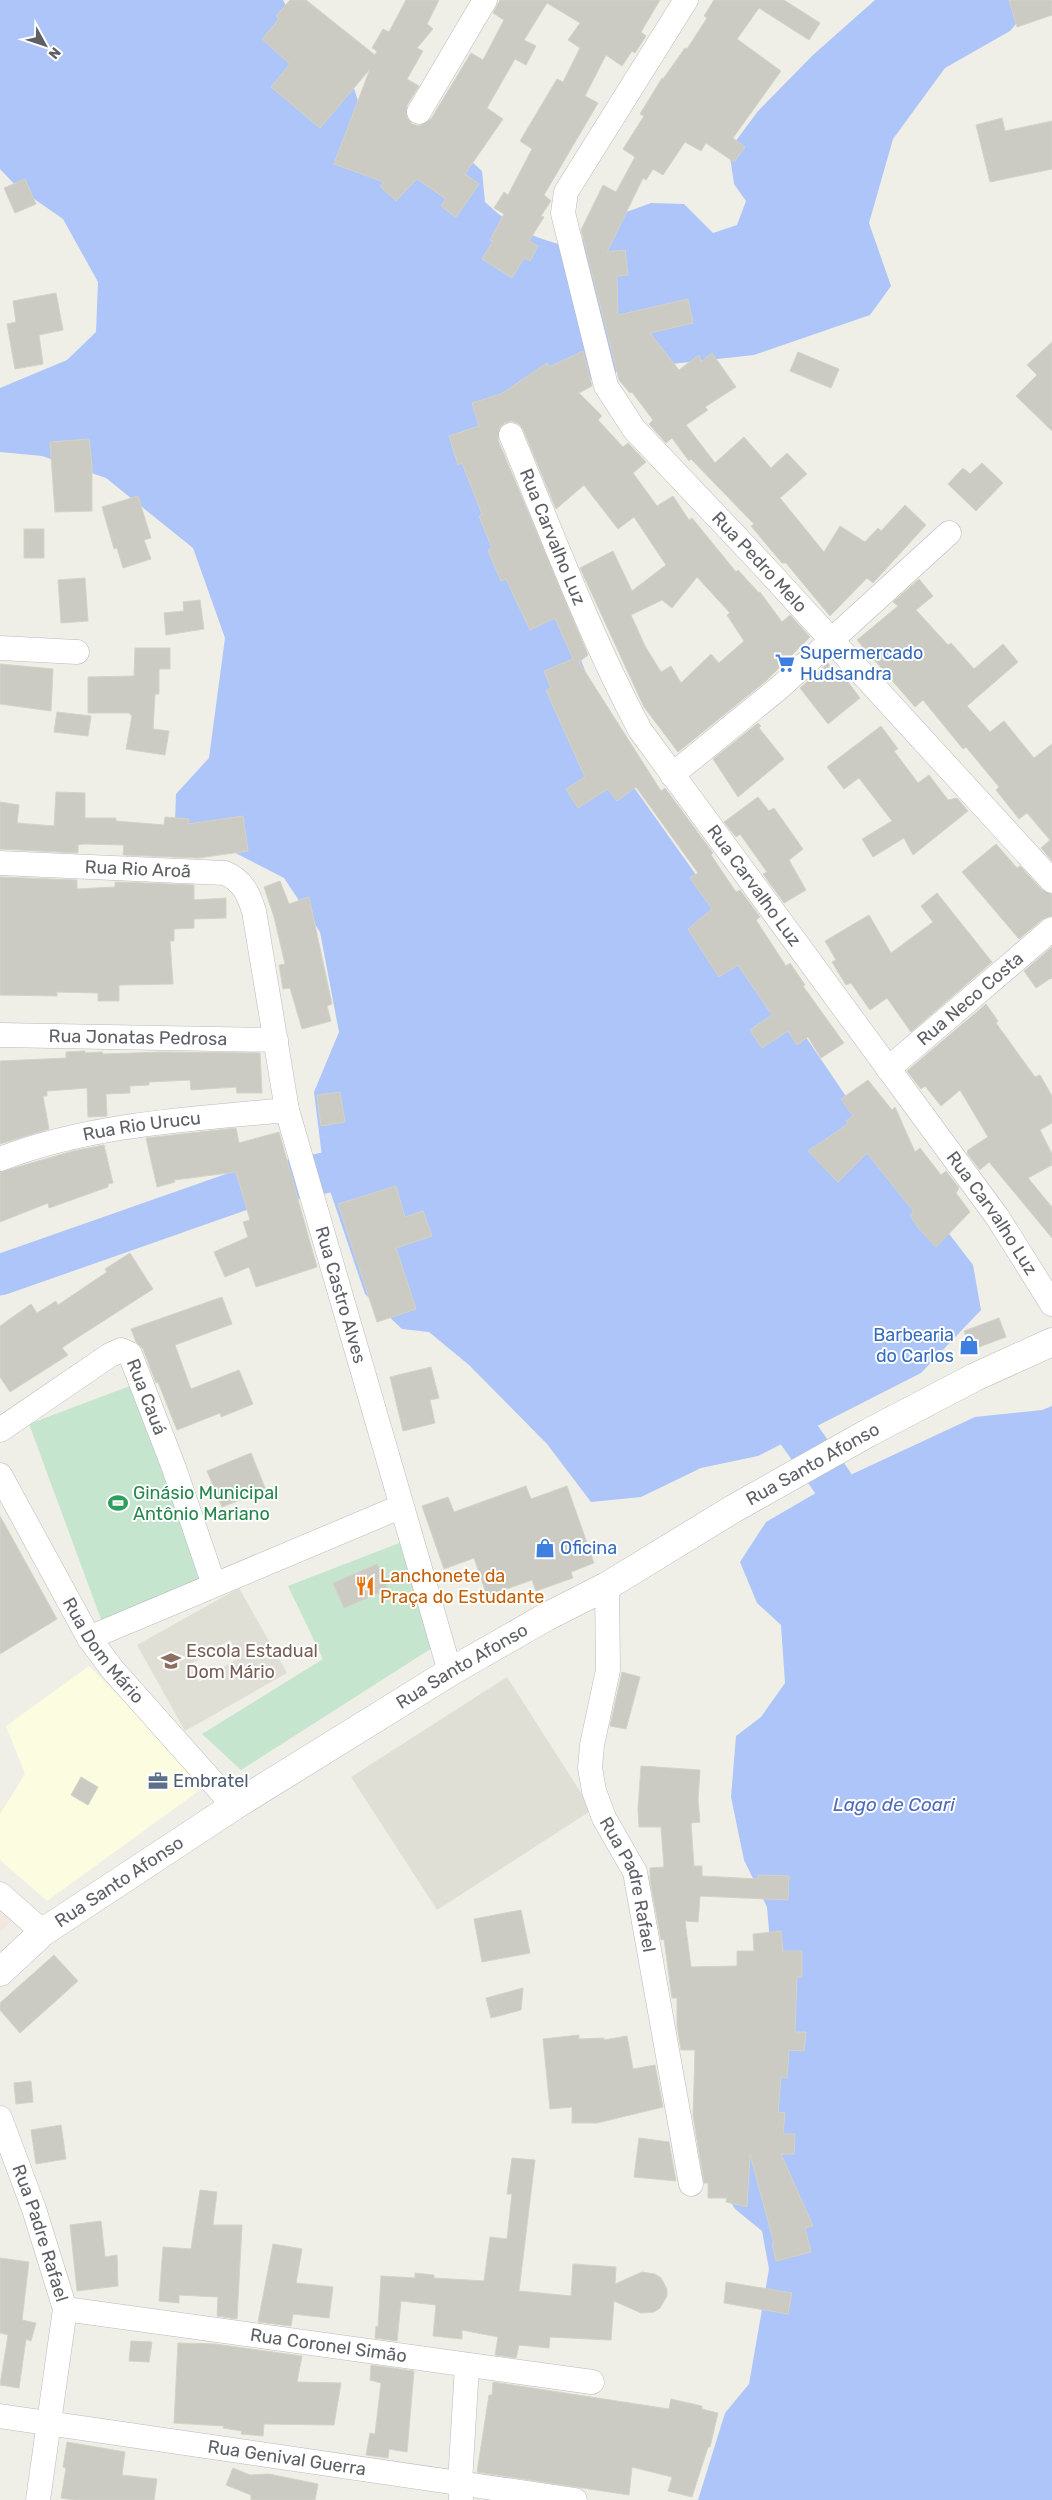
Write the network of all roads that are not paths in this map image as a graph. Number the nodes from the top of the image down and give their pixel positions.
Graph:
1 (485, 0) edge
2 (686, 0) edge
3 (419, 112) dead end
4 (511, 435) dead end
5 (950, 533) dead end
6 (830, 640) junction
7 (0, 648) edge
8 (77, 652) dead end
9 (672, 775) junction
10 (0, 863) edge
11 (1052, 880) edge
12 (254, 911) joint
13 (1052, 929) edge
14 (0, 1035) edge
15 (276, 1040) junction
16 (888, 1068) junction
17 (287, 1110) junction
18 (0, 1159) edge
19 (1052, 1304) edge
20 (1052, 1342) edge
21 (0, 1430) edge
22 (0, 1475) edge
23 (400, 1507) junction
24 (214, 1585) junction
25 (607, 1586) junction
26 (89, 1638) junction
27 (450, 1672) junction
28 (234, 1806) junction
29 (0, 1894) edge
30 (43, 1932) junction
31 (0, 1972) edge
32 (0, 2118) edge
33 (691, 2184) dead end
34 (65, 2309) junction
35 (467, 2366) junction
36 (592, 2382) dead end
37 (0, 2416) edge
38 (49, 2423) junction
39 (460, 2492) edge
40 (38, 2500) edge
41 (575, 2500) edge

1 - 3 street
2 - 6 street, Rua Pedro Melo
4 - 9 street, Rua Carvalho Luz
5 - 6 street
6 - 9 street
6 - 11 street, Rua Pedro Melo
7 - 8 street
9 - 16 street, Rua Carvalho Luz
10 - 12 street, Rua Rio Aroã
12 - 15 street, Rua Castro Alves
13 - 16 street, Rua Neco Costa
14 - 15 street, Rua Jonatas Pedrosa
15 - 17 street, Rua Castro Alves
16 - 19 street, Rua Carvalho Luz
17 - 18 street, Rua Rio Urucu
17 - 23 street, Rua Castro Alves
20 - 25 main road, Rua Santo Afonso
21 - 24 street, Rua Cauá
22 - 26 street, Rua Dom Mário
23 - 24 street
23 - 27 street, Rua Castro Alves
24 - 26 street
25 - 27 main road, Rua Santo Afonso
25 - 33 street, Rua Padre Rafael
26 - 28 street, Rua Dom Mário
27 - 28 main road, Rua Santo Afonso
28 - 30 main road, Rua Santo Afonso
29 - 30 street
30 - 31 main road, Rua Santo Afonso
32 - 34 street, Rua Padre Rafael
34 - 35 street, Rua Coronel Simão
34 - 38 street, Rua Padre Rafael
35 - 36 street, Rua Coronel Simão
35 - 39 street
37 - 38 street, Rua Genival Guerra
38 - 39 street, Rua Genival Guerra
38 - 40 street, Rua Padre Rafael
39 - 41 street, Rua Genival Guerra

